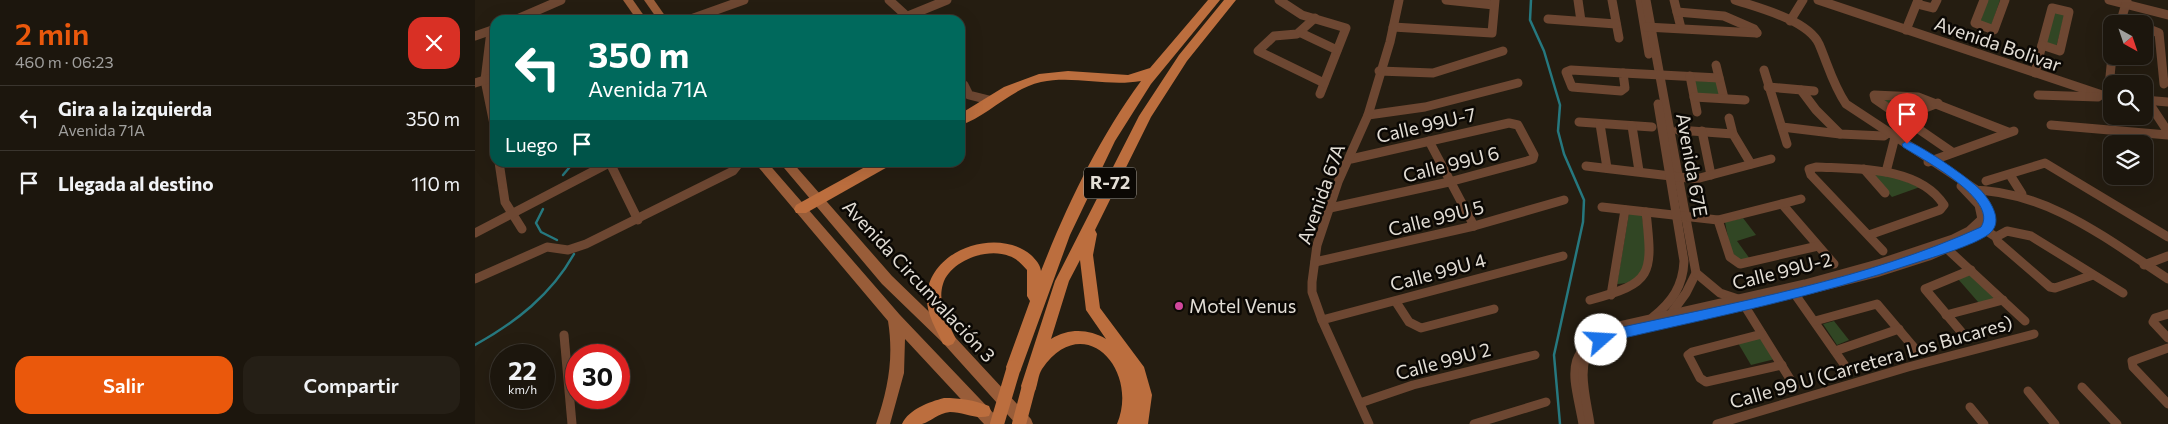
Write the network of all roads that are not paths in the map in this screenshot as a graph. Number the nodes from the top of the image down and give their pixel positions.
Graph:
1 (561, 0) edge
2 (628, 0) edge
3 (649, 0) edge
4 (745, 0) edge
5 (889, 0) edge
6 (947, 0) edge
7 (1214, 0) edge
8 (1230, 0) edge
9 (1279, 0) edge
10 (1399, 0) edge
11 (1446, 0) edge
12 (1578, 0) edge
13 (1612, 0) edge
14 (1639, 0) edge
15 (1646, 0) edge
16 (1674, 0) edge
17 (1735, 0) edge
18 (1803, 0) edge
19 (1818, 0) edge
20 (1937, 0) edge
21 (1984, 0) edge
22 (2005, 0) edge
23 (2109, 0) edge
24 (1495, 2) edge
25 (1917, 2) edge
26 (2127, 3) edge
27 (1677, 12) junction
28 (526, 15) edge
29 (638, 15) edge
30 (660, 15) edge
31 (702, 15) edge
32 (906, 15) edge
33 (915, 15) edge
34 (2123, 15) edge
35 (2168, 15) edge
36 (1315, 18) junction
37 (1548, 19) dead end
38 (1581, 21) junction
39 (1790, 21) junction
40 (1616, 24) junction
41 (1393, 27) junction
42 (1647, 27) junction
43 (1681, 28) junction
44 (1803, 28) joint
45 (1906, 30) junction
46 (490, 31) edge
47 (2153, 31) edge
48 (1301, 33) junction
49 (475, 36) edge
50 (1619, 38) dead end
51 (2042, 45) junction
52 (490, 49) edge
53 (1337, 50) junction
54 (1503, 51) dead end
55 (1716, 65) dead end
56 (1157, 69) junction
57 (1764, 70) dead end
58 (1379, 71) junction
59 (1623, 72) junction
60 (2035, 73) junction
61 (1656, 75) junction
62 (1689, 76) junction
63 (490, 78) edge
64 (1719, 78) junction
65 (485, 80) junction
66 (475, 83) edge
67 (1324, 83) junction
68 (1518, 83) dead end
69 (2164, 84) dead end
70 (965, 87) edge
71 (1768, 88) junction
72 (1801, 90) junction
73 (1814, 91) dead end
74 (1319, 94) dead end
75 (2038, 95) dead end
76 (2103, 95) edge
77 (1694, 97) junction
78 (2103, 97) edge
79 (1724, 98) junction
80 (1745, 100) dead end
81 (993, 101) junction
82 (2153, 101) edge
83 (2168, 102) edge
84 (1938, 104) junction
85 (490, 105) edge
86 (1697, 112) dead end
87 (2153, 112) edge
88 (1368, 115) junction
89 (965, 117) edge
90 (1901, 117) junction
91 (1729, 118) dead end
92 (1579, 122) dead end
93 (1509, 123) joint
94 (1600, 124) junction
95 (2051, 125) dead end
96 (1632, 126) junction
97 (1652, 127) dead end
98 (1782, 127) junction
99 (1678, 130) dead end
100 (1701, 131) junction
101 (1733, 134) junction
102 (1840, 134) junction
103 (2168, 134) edge
104 (1890, 137) junction
105 (1429, 141) junction
106 (1787, 144) dead end
107 (1952, 152) junction
108 (1351, 159) junction
109 (1771, 159) dead end
110 (1929, 161) junction
111 (1751, 164) junction
112 (1586, 166) dead end
113 (499, 167) edge
114 (603, 167) edge
115 (613, 167) edge
116 (736, 167) edge
117 (764, 167) edge
118 (789, 167) edge
119 (877, 167) edge
120 (1607, 168) junction
121 (1864, 169) junction
122 (1639, 171) junction
123 (1887, 172) junction
124 (1711, 175) junction
125 (2010, 175) junction
126 (1674, 176) junction
127 (1986, 181) dead end
128 (1449, 182) junction
129 (1971, 190) junction
130 (1885, 193) dead end
131 (2022, 194) junction
132 (1801, 199) dead end
133 (817, 200) junction
134 (1564, 200) dead end
135 (1782, 204) junction
136 (1602, 207) dead end
137 (1330, 208) junction
138 (801, 209) junction
139 (1625, 210) junction
140 (1646, 212) junction
141 (1095, 213) junction
142 (513, 215) junction
143 (1681, 217) junction
144 (638, 220) junction
145 (1718, 220) junction
146 (1984, 224) junction
147 (1474, 226) junction
148 (522, 229) dead end
149 (475, 233) edge
150 (1869, 235) junction
151 (1996, 237) junction
152 (2168, 237) edge
153 (1818, 246) junction
154 (1944, 246) junction
155 (1883, 251) dead end
156 (1563, 256) dead end
157 (2168, 256) edge
158 (1315, 262) junction
159 (1834, 264) dead end
160 (2144, 265) junction
161 (1971, 270) junction
162 (1696, 273) junction
163 (2093, 275) junction
164 (475, 279) edge
165 (2168, 279) edge
166 (1792, 291) junction
167 (2123, 294) dead end
168 (1611, 295) junction
169 (1590, 300) dead end
170 (2003, 300) junction
171 (1396, 302) junction
172 (1743, 303) junction
173 (1033, 309) junction
174 (1494, 309) dead end
175 (1671, 314) junction
176 (2168, 314) edge
177 (1946, 315) junction
178 (895, 319) junction
179 (1322, 320) junction
180 (1815, 321) junction
181 (2025, 321) dead end
182 (1654, 322) junction
183 (1899, 329) junction
184 (1762, 334) junction
185 (1963, 334) dead end
186 (2034, 334) dead end
187 (564, 335) dead end
188 (2168, 338) edge
189 (949, 340) junction
190 (1588, 344) junction
191 (2168, 348) edge
192 (1917, 350) dead end
193 (1835, 351) junction
194 (1535, 355) dead end
195 (1782, 365) junction
196 (1033, 370) junction
197 (1848, 370) dead end
198 (1795, 387) dead end
199 (2082, 387) dead end
200 (2028, 391) dead end
201 (1546, 402) dead end
202 (1360, 403) junction
203 (2168, 404) edge
204 (1969, 407) dead end
205 (983, 411) junction
206 (572, 424) edge
207 (883, 424) edge
208 (910, 424) edge
209 (996, 424) edge
210 (1019, 424) edge
211 (1026, 424) edge
212 (1125, 424) edge
213 (1140, 424) edge
214 (1369, 424) edge
215 (1473, 424) edge
216 (1583, 424) edge
217 (1591, 424) edge
218 (1717, 424) edge
219 (1984, 424) edge
220 (2055, 424) edge
221 (2117, 424) edge

1 - 28 street
2 - 29 main road
3 - 30 main road
4 - 31 street
5 - 32 street
6 - 33 street
7 - 56 main road, R-72
8 - 141 main road, R-72
9 - 36 street
10 - 41 street, Avenida 67A
11 - 24 street
12 - 38 street
13 - 40 street
14 - 42 street, Avenida 67E
15 - 42 street, Avenida 67E
16 - 27 street
17 - 39 street
18 - 39 street
19 - 45 street, Avenida Bolivar
20 - 25 street
21 - 22 street
23 - 26 street
24 - 41 street
25 - 45 street
26 - 34 street
26 - 35 street
27 - 43 street
27 - 43 street
36 - 48 street
36 - 53 street
37 - 38 street
38 - 40 street
39 - 44 street
40 - 50 street
41 - 58 street, Avenida 67A
42 - 43 street
42 - 61 street, Avenida 67E
44 - 104 street
45 - 60 street, Avenida Bolivar
46 - 49 street
47 - 69 street
48 - 53 street
48 - 67 street
51 - 51 street
51 - 60 street
52 - 65 street
53 - 67 street
54 - 58 street
55 - 64 street
56 - 81 main road
56 - 173 main road, R-72
57 - 71 street
58 - 88 street, Avenida 67A
59 - 59 street
59 - 61 street
60 - 76 street, Avenida Bolivar
61 - 62 street
61 - 126 street, Avenida 67E
62 - 64 street
62 - 77 street
63 - 65 street
64 - 79 street
65 - 66 street
65 - 85 street
67 - 74 street
68 - 88 street
70 - 81 street
71 - 72 street
71 - 98 street
72 - 73 street
72 - 102 street
75 - 78 street
77 - 79 street
77 - 86 street
79 - 80 street
81 - 89 main road
82 - 83 street
84 - 90 street
84 - 90 street
84 - 107 street
87 - 103 street
88 - 108 street, Avenida 67A
90 - 107 street
91 - 101 street
92 - 94 street
93 - 105 street, Calle 99U-7
93 - 128 street, Calle 99U 6
94 - 96 street
94 - 120 street
95 - 103 street
96 - 97 street
96 - 122 street
98 - 102 street
98 - 106 street
99 - 100 street
100 - 101 street
100 - 124 street
101 - 111 street
102 - 104 street
104 - 110 street
104 - 123 street
105 - 108 street, Calle 99U-7
105 - 128 street
107 - 110 street
108 - 137 street, Avenida 67A
109 - 111 street
110 - 129 street
111 - 124 street
112 - 120 street
113 - 142 street
114 - 142 street
115 - 144 street
116 - 144 street
117 - 138 main road, Avenida Circunvalación 3
118 - 133 main road, Avenida Circunvalación 3
119 - 133 main road
120 - 122 street
121 - 123 street
121 - 130 street
121 - 150 street
122 - 126 street
123 - 150 street
124 - 126 street
125 - 127 street
125 - 131 street
125 - 152 street
126 - 143 street, Avenida 67E
128 - 137 street, Calle 99U 6
128 - 147 street
129 - 131 street
129 - 146 street
131 - 160 street
132 - 135 street
133 - 138 main road
133 - 189 main road, Avenida Circunvalación 3
134 - 147 street, Calle 99U 5
135 - 145 street
135 - 153 street
136 - 139 street
137 - 158 street, Avenida 67A
138 - 178 main road, Avenida Circunvalación 3
139 - 140 street
139 - 168 street
140 - 143 street
140 - 168 street
141 - 196 main road, R-72
141 - 213 main road
142 - 148 street
142 - 149 street
143 - 145 street
143 - 162 street, Avenida 67E
143 - 182 street, Avenida 67E
144 - 164 street
145 - 153 street
146 - 151 street
146 - 154 street, Calle 99U-2
147 - 158 street, Calle 99U 5
150 - 155 street
151 - 163 street
151 - 163 street
153 - 159 street
154 - 161 street
154 - 166 street, Calle 99U-2
156 - 171 street, Calle 99U 4
157 - 160 street
158 - 179 street, Avenida 67A
160 - 165 street
161 - 170 street
161 - 177 street
162 - 172 street
162 - 175 street
163 - 167 street
166 - 172 street, Calle 99U-2
166 - 180 street
168 - 169 street
170 - 177 street
170 - 181 street
171 - 174 street
171 - 179 street, Calle 99U 4
172 - 175 street, Calle 99U-2
172 - 182 street, Calle 99U-2
172 - 184 street
173 - 189 main road
173 - 209 main road, R-72, bridge
175 - 182 street, Calle 99U-2
176 - 188 street
177 - 185 street
178 - 205 main road, Avenida Circunvalación 3
178 - 207 main road
179 - 202 street, Avenida 67A
180 - 183 street
180 - 193 street
182 - 190 street, Calle 99U-2
183 - 192 street
183 - 193 street
184 - 195 street
184 - 195 street
186 - 218 street, Calle 99 U (Carretera Los Bucares)
187 - 206 street
189 - 211 main road, Avenida Circunvalación 3
190 - 216 street
190 - 217 street
191 - 203 street
193 - 197 street
194 - 202 street, Calle 99U 2
195 - 198 street
196 - 210 main road, R-72, bridge
196 - 212 main road
199 - 221 street
200 - 220 street
201 - 215 street
202 - 214 street, Avenida 67A
204 - 219 street
205 - 208 main road
205 - 209 main road, Avenida Circunvalación 3

